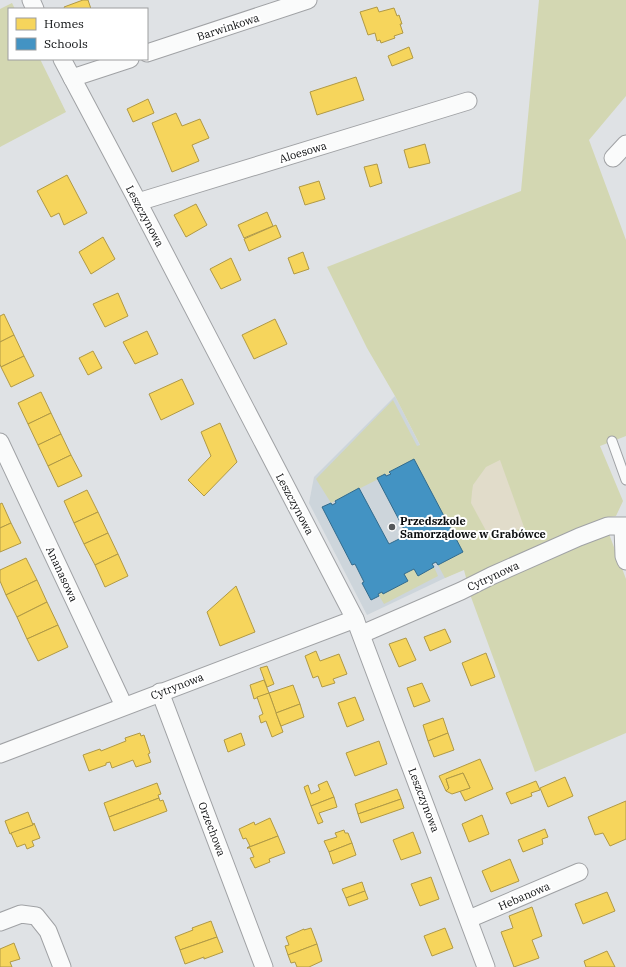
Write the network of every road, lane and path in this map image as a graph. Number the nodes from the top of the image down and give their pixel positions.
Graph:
1 (308, 0) edge
2 (148, 53) edge
3 (63, 60) edge
4 (127, 60) edge
5 (72, 78) junction
6 (468, 101) dead end
7 (626, 144) edge
8 (613, 158) dead end
9 (138, 202) junction
10 (612, 441) dead end
11 (0, 442) edge
12 (626, 480) edge
13 (624, 527) edge
14 (626, 560) edge
15 (359, 626) junction
16 (160, 692) junction
17 (124, 706) junction
18 (0, 754) edge
19 (579, 872) dead end
20 (469, 919) junction
21 (0, 922) edge
22 (62, 967) edge
23 (264, 967) edge
24 (486, 967) edge

1 - 2 street, Barwinkowa
3 - 5 street, Leszczynowa
4 - 5 street
5 - 9 street, Leszczynowa
6 - 9 street, Aloesowa
7 - 8 street
9 - 15 street, Leszczynowa
10 - 12 lane
11 - 17 street, Ananasowa
13 - 14 street
13 - 15 street, Cytrynowa
15 - 16 street, Cytrynowa
15 - 20 street, Leszczynowa
16 - 17 street, Cytrynowa
16 - 23 street, Orzechowa
17 - 18 street, Cytrynowa
19 - 20 street, Hebanowa
20 - 24 street, Leszczynowa
21 - 22 street

